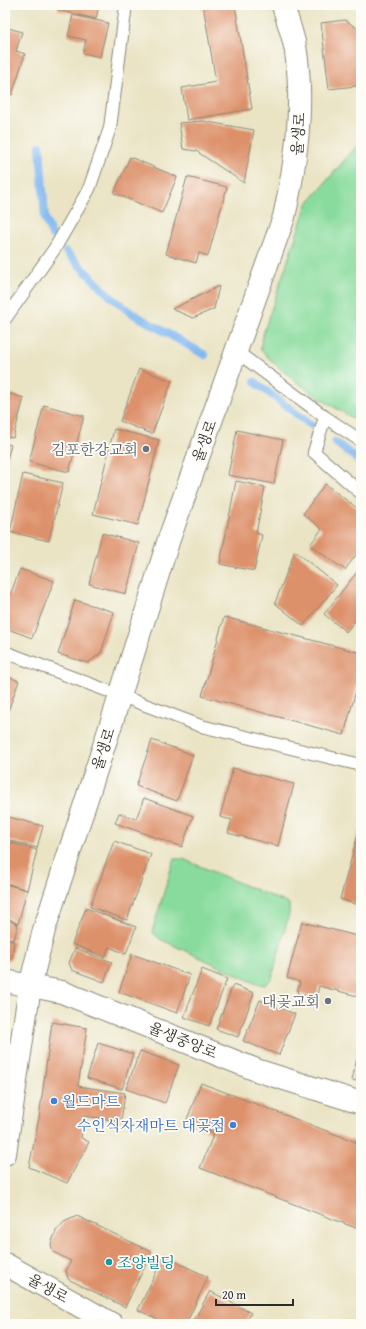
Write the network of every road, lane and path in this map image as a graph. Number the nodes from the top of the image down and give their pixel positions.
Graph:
1 (126, 5) edge
2 (282, 5) edge
3 (5, 319) edge
4 (237, 352) junction
5 (325, 417) junction
6 (361, 440) edge
7 (361, 493) edge
8 (5, 652) edge
9 (120, 695) junction
10 (361, 765) edge
11 (5, 981) edge
12 (30, 986) junction
13 (361, 1103) edge
14 (5, 1154) edge
15 (5, 1264) edge
16 (112, 1324) edge

1 - 3 lane
2 - 4 street, 율생로
4 - 5 lane
4 - 9 street, 율생로
5 - 6 lane
5 - 7 lane
8 - 9 lane
9 - 10 lane
9 - 12 street, 율생로
11 - 12 street, 율생중앙로
12 - 13 street, 율생중앙로
12 - 14 street, 율생로
15 - 16 street, 율생로

